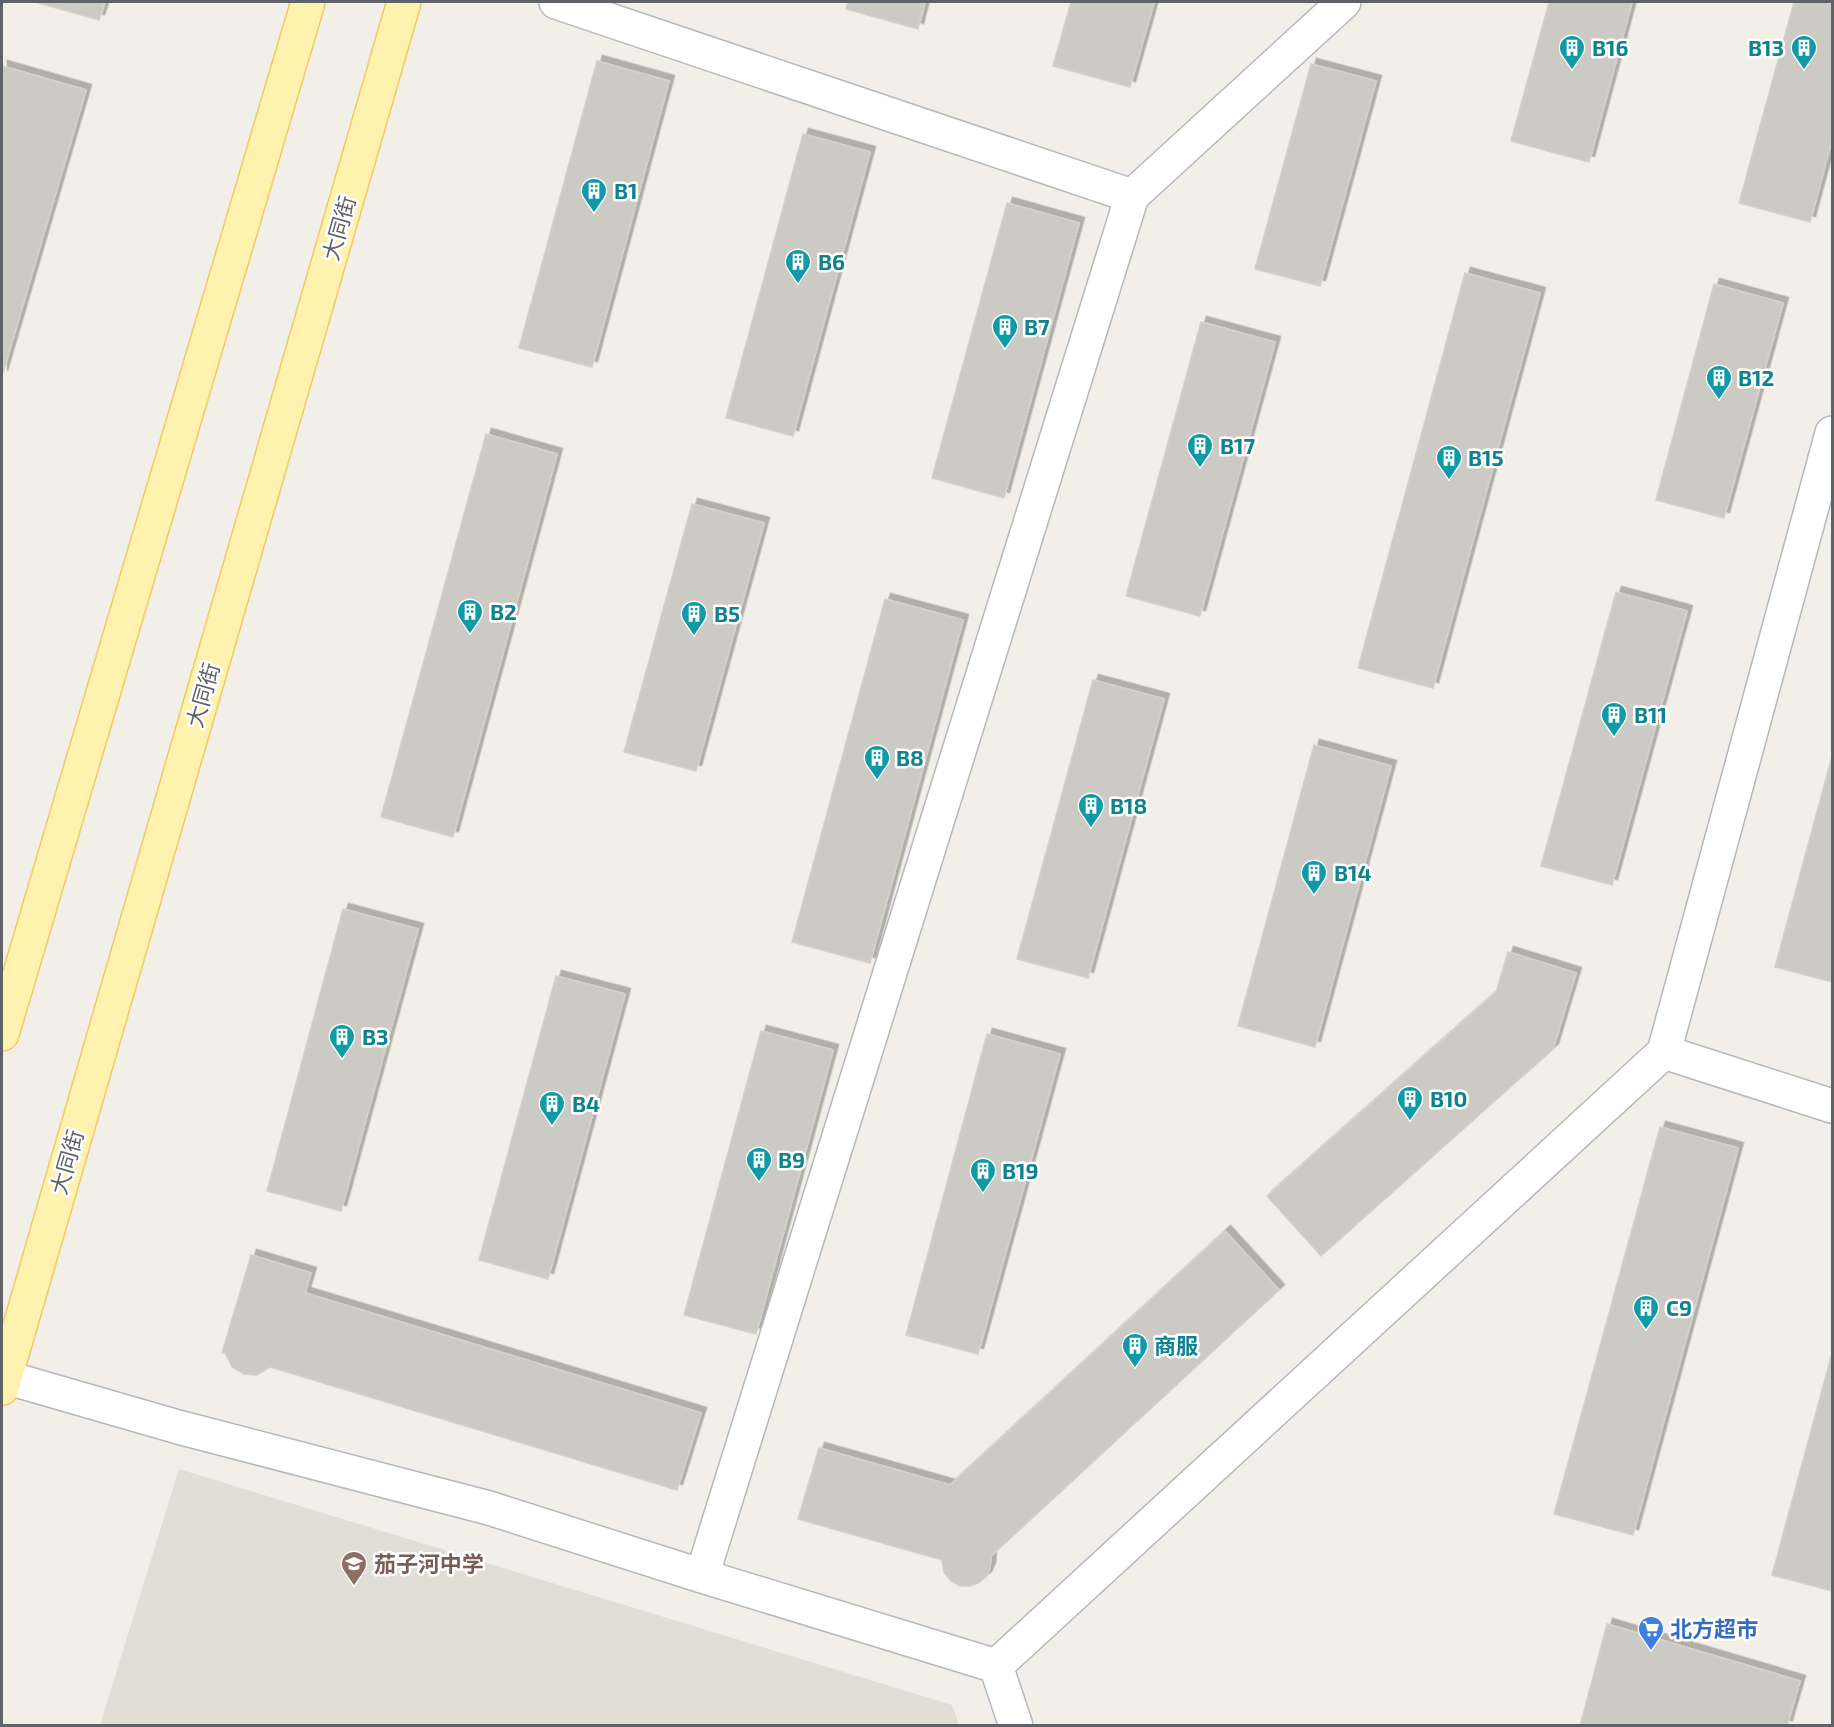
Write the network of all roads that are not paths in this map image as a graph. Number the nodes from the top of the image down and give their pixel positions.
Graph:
1 (308, 2) edge
2 (404, 2) edge
3 (556, 2) edge
4 (1344, 2) edge
5 (1132, 196) junction
6 (1833, 433) edge
7 (3, 1025) edge
8 (1664, 1052) junction
9 (1833, 1106) edge
10 (3, 1383) edge
11 (702, 1576) junction
12 (996, 1666) junction
13 (1016, 1725) edge

1 - 7 main road
2 - 10 main road, 大同街
3 - 5 street
4 - 5 street
5 - 11 street
6 - 8 street
8 - 9 street
8 - 12 street
10 - 11 street
11 - 12 street
12 - 13 street

